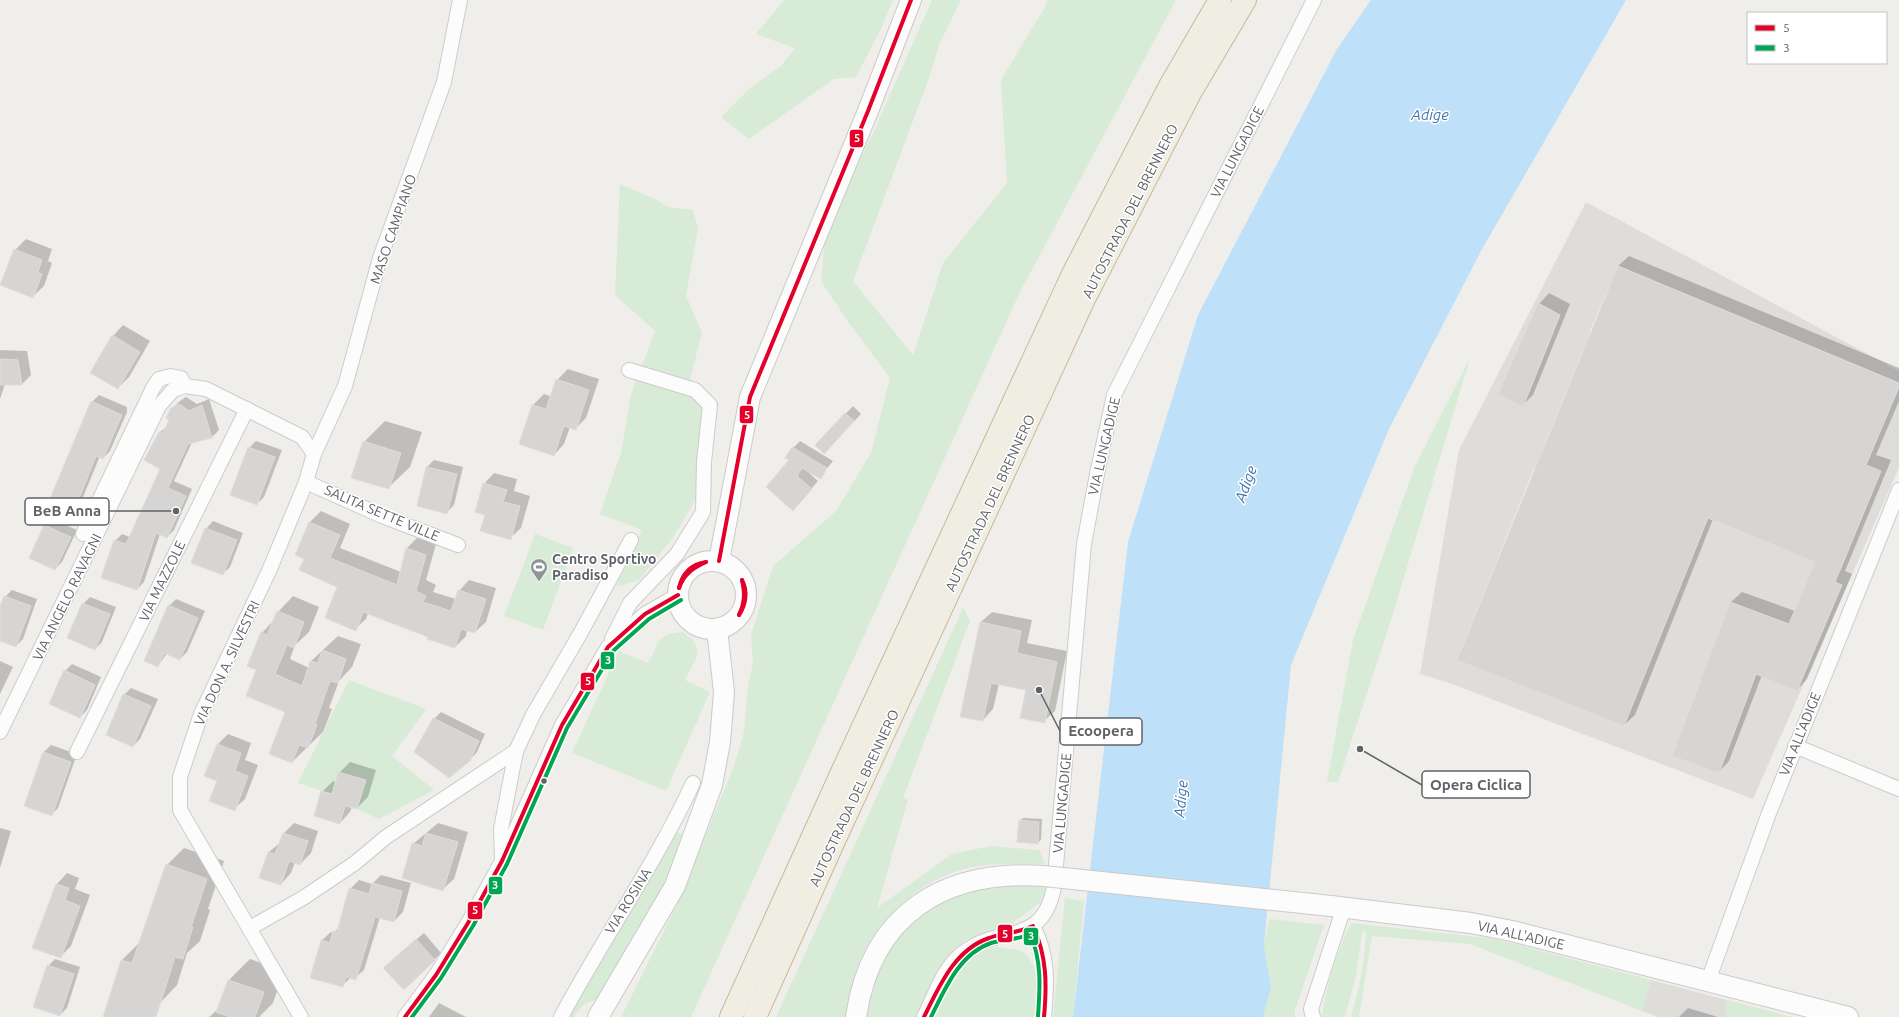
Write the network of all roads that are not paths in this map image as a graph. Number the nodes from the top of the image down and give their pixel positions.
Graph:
1 (460, 0) edge
2 (911, 0) edge
3 (1220, 0) edge
4 (1245, 0) edge
5 (1314, 0) edge
6 (629, 370) dead end
7 (186, 386) junction
8 (247, 409) junction
9 (314, 454) junction
10 (306, 482) junction
11 (1899, 490) edge
12 (83, 534) dead end
13 (632, 540) dead end
14 (458, 545) dead end
15 (719, 561) junction
16 (678, 595) junction
17 (717, 628) junction
18 (608, 647) junction
19 (0, 732) edge
20 (1795, 746) junction
21 (516, 751) junction
22 (77, 752) dead end
23 (693, 783) dead end
24 (1899, 789) edge
25 (502, 861) junction
26 (1052, 876) junction
27 (1338, 906) junction
28 (1033, 926) junction
29 (250, 928) junction
30 (1708, 981) junction
31 (1312, 1013) edge
32 (301, 1017) edge
33 (405, 1017) edge
34 (561, 1017) edge
35 (598, 1017) edge
36 (731, 1017) edge
37 (755, 1017) edge
38 (856, 1017) edge
39 (924, 1017) edge
40 (1044, 1017) edge
41 (1848, 1017) edge

1 - 9 street, MASO CAMPIANO
2 - 15 main road
3 - 36 highway, AUTOSTRADA DEL BRENNERO
4 - 37 highway, AUTOSTRADA DEL BRENNERO
5 - 26 street, VIA LUNGADIGE
6 - 18 street
7 - 8 street, VIA ANGELO RAVAGNI
7 - 12 street, VIA ANGELO RAVAGNI
7 - 19 street, VIA ANGELO RAVAGNI
8 - 9 street, VIA ANGELO RAVAGNI
8 - 22 street, VIA MAZZOLE
9 - 10 street, VIA DON A. SILVESTRI
10 - 14 street, SALITA SETTE VILLE
10 - 29 street, VIA DON A. SILVESTRI
11 - 20 street, VIA ALL'ADIGE
13 - 21 street
15 - 16 main road
15 - 17 main road
16 - 17 main road
16 - 18 street
17 - 35 main road
18 - 25 street
20 - 24 street
20 - 30 street, VIA ALL'ADIGE
21 - 25 street
21 - 29 street
23 - 34 street, VIA ROSINA
25 - 33 street
26 - 27 main road, VIA ALL'ADIGE, bridge
26 - 28 street, VIA LUNGADIGE
26 - 38 main road, VIA ALL'ADIGE
27 - 30 main road, VIA ALL'ADIGE
27 - 31 street
28 - 39 street
28 - 40 street
29 - 32 street, VIA DON A. SILVESTRI
30 - 41 main road, VIA ALL'ADIGE

